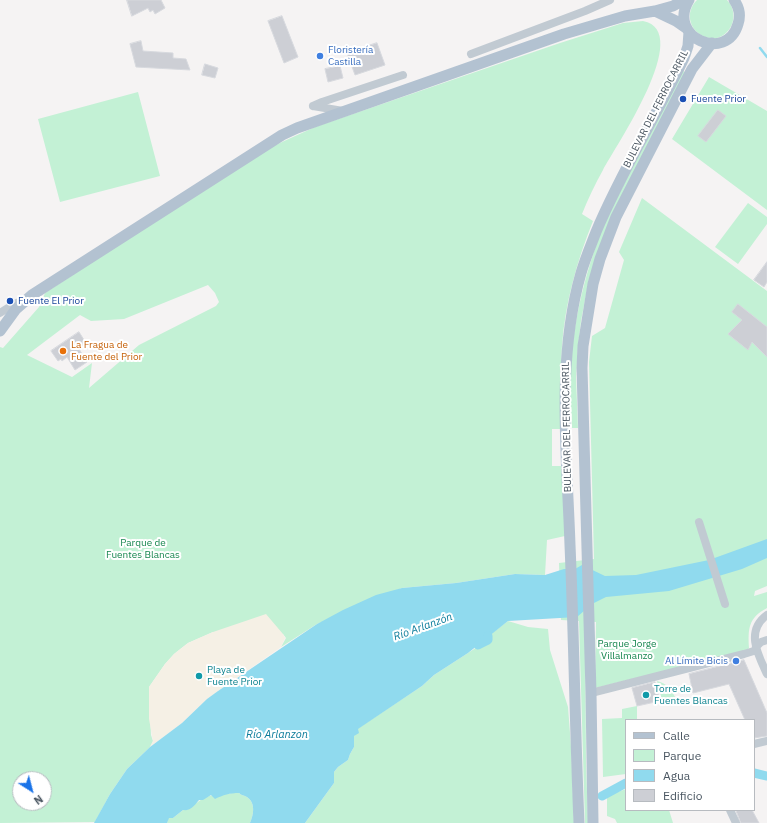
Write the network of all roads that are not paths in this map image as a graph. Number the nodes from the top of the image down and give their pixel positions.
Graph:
1 (610, 0) edge
2 (684, 0) edge
3 (689, 0) edge
4 (736, 1) edge
5 (655, 11) junction
6 (688, 30) junction
7 (712, 44) junction
8 (471, 54) dead end
9 (403, 75) dead end
10 (346, 111) junction
11 (26, 299) junction
12 (0, 313) edge
13 (0, 331) edge
14 (699, 522) dead end
15 (725, 602) dead end
16 (767, 615) edge
17 (767, 640) edge
18 (756, 648) junction
19 (767, 674) edge
20 (591, 693) junction
21 (767, 742) edge
22 (755, 744) edge
23 (730, 811) edge
24 (579, 823) edge
25 (593, 823) edge
26 (736, 823) edge

1 - 8 street
2 - 5 main road
3 - 6 main road, BULEVAR DEL FERROCARRIL
4 - 7 main road
5 - 6 main road
5 - 10 main road
6 - 7 main road
6 - 24 main road, BULEVAR DEL FERROCARRIL
7 - 20 main road, BULEVAR DEL FERROCARRIL
9 - 10 street
10 - 11 main road
11 - 12 street
11 - 13 main road
14 - 15 street
16 - 18 street
17 - 18 street
18 - 19 street
18 - 20 street
20 - 25 main road, BULEVAR DEL FERROCARRIL
21 - 22 street
23 - 26 street

